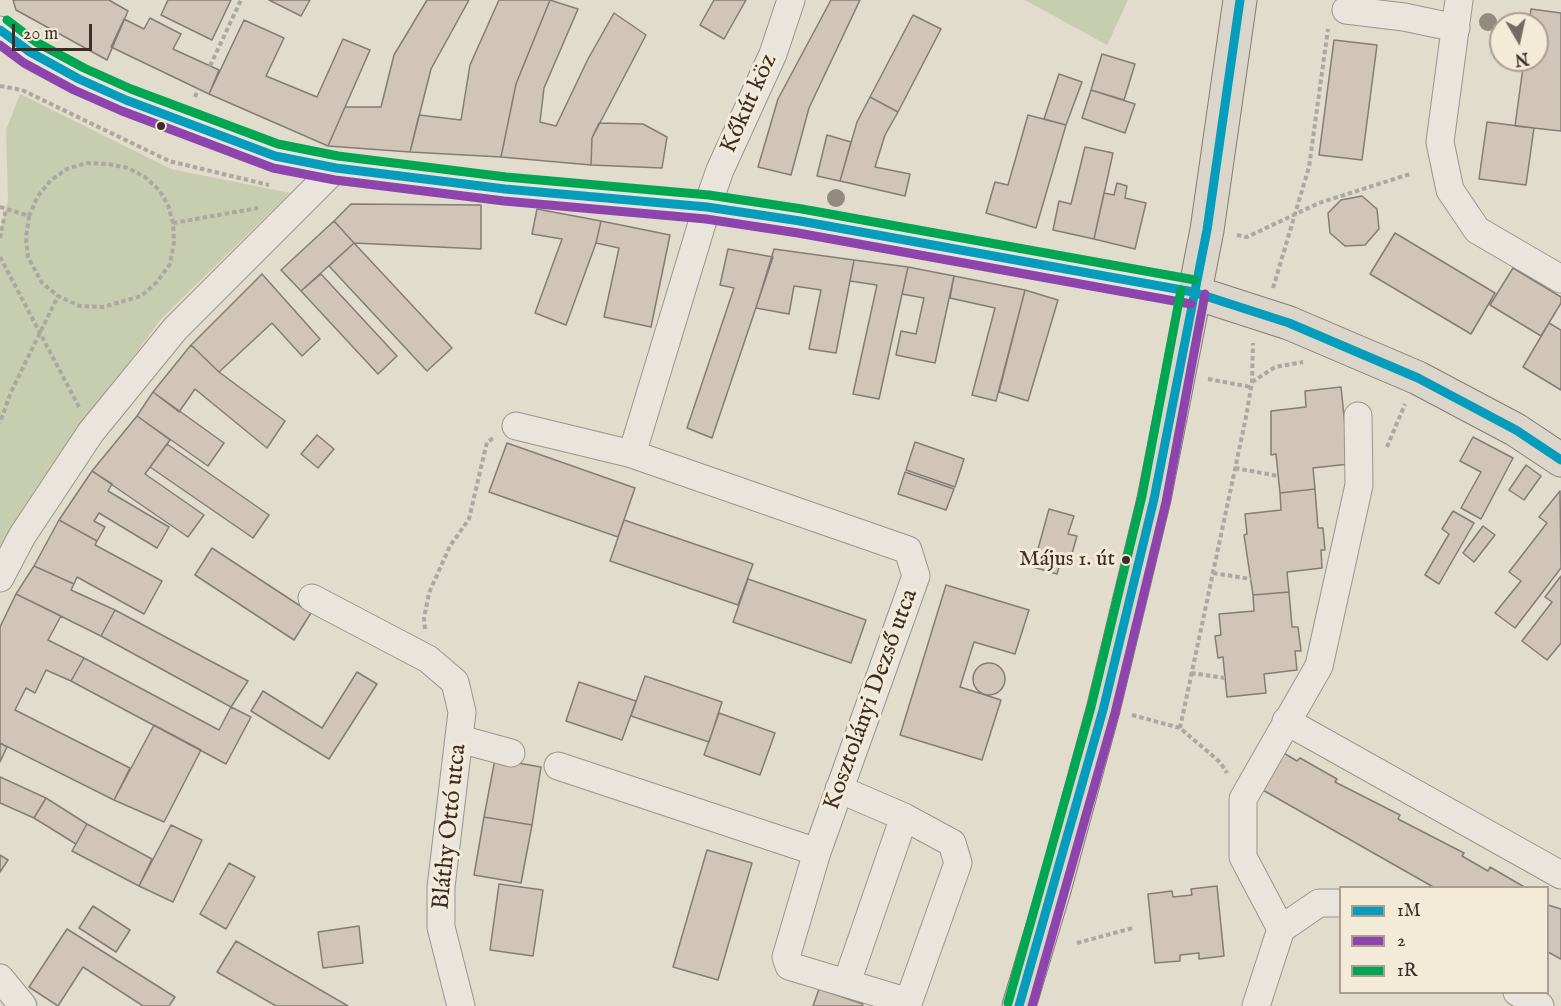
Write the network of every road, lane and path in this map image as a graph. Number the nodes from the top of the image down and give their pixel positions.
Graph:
1 (241, 0) edge
2 (791, 0) edge
3 (1240, 0) edge
4 (1459, 0) edge
5 (1337, 14) joint
6 (1456, 28) junction
7 (0, 30) edge
8 (210, 66) dead end
9 (0, 86) edge
10 (336, 168) junction
11 (1410, 174) dead end
12 (279, 187) dead end
13 (0, 207) edge
14 (261, 207) dead end
15 (706, 207) junction
16 (6, 209) junction
17 (1297, 213) junction
18 (29, 216) junction
19 (173, 223) junction
20 (1207, 230) junction
21 (0, 238) edge
22 (0, 257) edge
23 (1561, 279) edge
24 (1193, 292) junction
25 (58, 296) junction
26 (1263, 314) junction
27 (40, 332) junction
28 (1310, 362) dead end
29 (1252, 382) junction
30 (1358, 416) dead end
31 (0, 423) edge
32 (516, 426) joint
33 (91, 432) junction
34 (632, 454) junction
35 (1561, 459) edge
36 (1235, 468) junction
37 (1278, 476) dead end
38 (1213, 573) junction
39 (0, 578) edge
40 (1251, 579) dead end
41 (312, 598) dead end
42 (428, 659) junction
43 (1191, 674) junction
44 (1225, 678) dead end
45 (1139, 715) dead end
46 (1286, 721) junction
47 (1180, 728) junction
48 (460, 739) junction
49 (511, 753) dead end
50 (558, 766) dead end
51 (839, 789) junction
52 (1243, 799) junction
53 (904, 817) junction
54 (817, 852) junction
55 (1561, 875) edge
56 (1339, 903) edge
57 (1133, 928) dead end
58 (1281, 928) junction
59 (1077, 943) dead end
60 (0, 978) edge
61 (847, 981) junction
62 (1518, 994) edge
63 (907, 1004) edge
64 (23, 1006) edge
65 (461, 1006) edge
66 (1019, 1006) edge
67 (1256, 1006) edge
68 (1540, 1006) edge

1 - 8 path
2 - 15 street, Kőkút köz
3 - 20 main road
4 - 6 street
5 - 6 street
5 - 17 path
6 - 23 street
7 - 10 street
9 - 12 path
10 - 15 street
10 - 33 street
11 - 17 path
13 - 16 path
14 - 19 path
15 - 24 street
15 - 34 street
16 - 18 path
16 - 21 path
17 - 20 path
17 - 26 path
18 - 19 path
18 - 25 path
19 - 25 path
20 - 24 main road
22 - 27 path
24 - 26 main road
24 - 66 main road
25 - 27 path
26 - 29 path
26 - 35 main road
27 - 31 path
27 - 33 path
28 - 29 path
29 - 36 path
30 - 46 street
32 - 34 street, Kosztolányi Dezső utca
32 - 42 path
33 - 39 street
34 - 51 street, Kosztolányi Dezső utca
36 - 37 path
36 - 38 path
38 - 40 path
38 - 43 path
41 - 42 street, Bláthy Ottó utca
42 - 48 street, Bláthy Ottó utca
43 - 44 path
43 - 47 path
45 - 47 path
46 - 52 street
46 - 55 street
47 - 52 path
48 - 49 street
48 - 65 street, Bláthy Ottó utca
50 - 54 street
51 - 53 street
51 - 54 street, Kosztolányi Dezső utca
52 - 58 street
53 - 61 street
53 - 63 street
54 - 61 street, Kosztolányi Dezső utca
56 - 58 street
57 - 59 path
58 - 67 street
60 - 64 street
61 - 63 street
62 - 68 street

